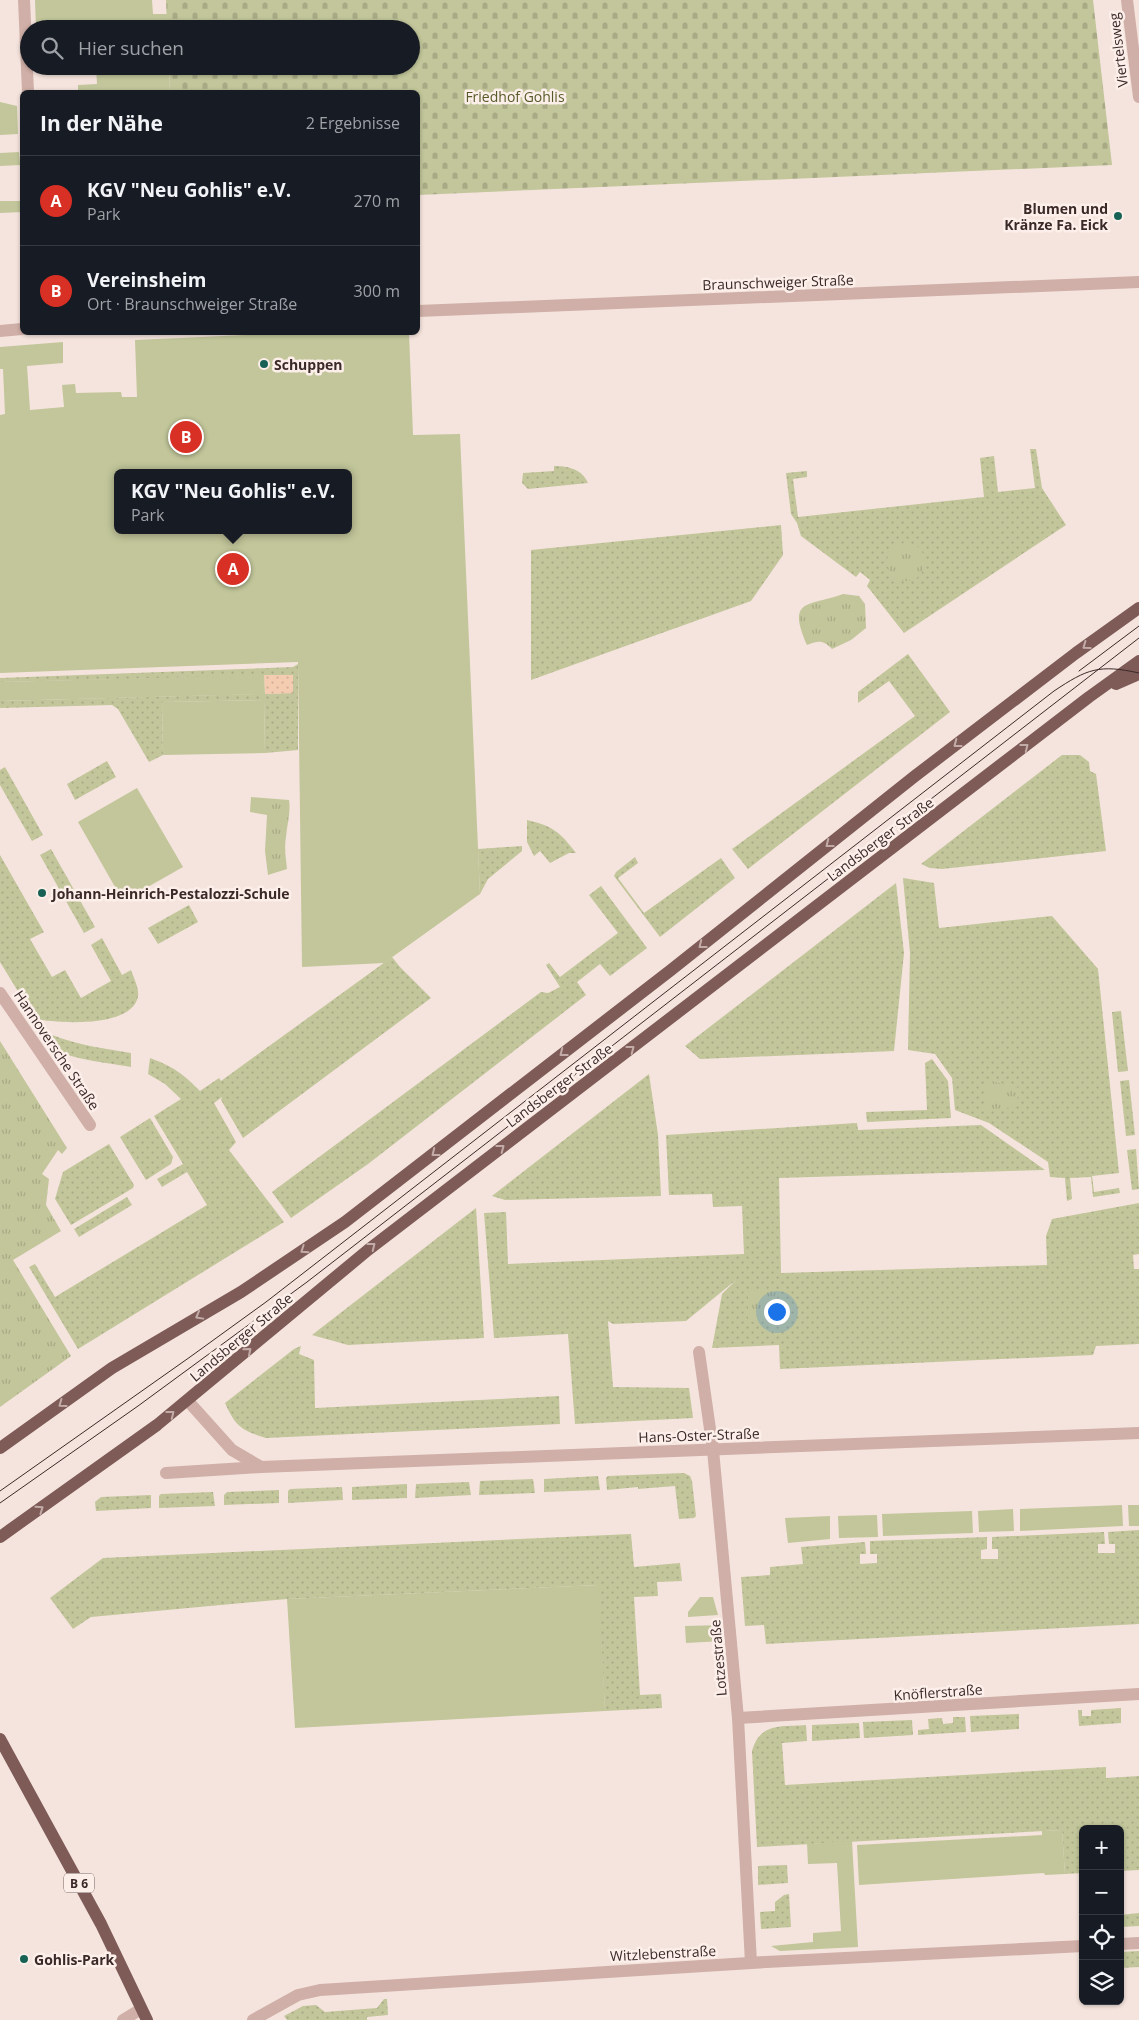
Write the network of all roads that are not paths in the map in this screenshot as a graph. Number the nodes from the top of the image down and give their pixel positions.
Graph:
1 (24, 0) edge
2 (1127, 0) edge
3 (25, 20) edge
4 (27, 75) edge
5 (28, 90) edge
6 (1139, 97) edge
7 (1139, 282) edge
8 (420, 311) edge
9 (20, 329) edge
10 (0, 331) edge
11 (1139, 608) edge
12 (1139, 615) edge
13 (1126, 617) junction
14 (1139, 661) edge
15 (1139, 674) edge
16 (1089, 697) junction
17 (0, 993) edge
18 (90, 1125) dead end
19 (699, 1352) dead end
20 (188, 1401) junction
21 (1139, 1433) edge
22 (0, 1448) edge
23 (713, 1450) junction
24 (260, 1467) junction
25 (166, 1473) dead end
26 (0, 1537) edge
27 (1139, 1694) edge
28 (738, 1718) junction
29 (0, 1739) edge
30 (1139, 1943) edge
31 (1124, 1944) edge
32 (1079, 1946) edge
33 (752, 1963) junction
34 (144, 2015) edge
35 (123, 2020) edge
36 (253, 2020) edge

1 - 3 street
2 - 6 street, Viertelsweg
4 - 5 street
7 - 8 street, Braunschweiger Straße
9 - 10 street
11 - 13 main road, Landsberger Straße
12 - 13 main road
13 -> 22 main road, Landsberger Straße
14 - 16 main road, Landsberger Straße
15 - 16 main road
20 -> 16 main road, Landsberger Straße
17 - 18 street, Hannoversche Straße
19 - 23 street, Lotzestraße
20 - 24 street
26 -> 20 main road, Landsberger Straße
21 - 23 street, Hans-Oster-Straße
23 - 24 street, Hans-Oster-Straße
23 - 28 street, Lotzestraße
24 - 25 street, Hans-Oster-Straße
27 - 28 street, Knöflerstraße
28 - 33 street, Lotzestraße
29 - 34 main road, B 6
30 - 31 street
32 - 33 street, Witzlebenstraße
33 - 36 street, Witzlebenstraße
34 - 35 street

